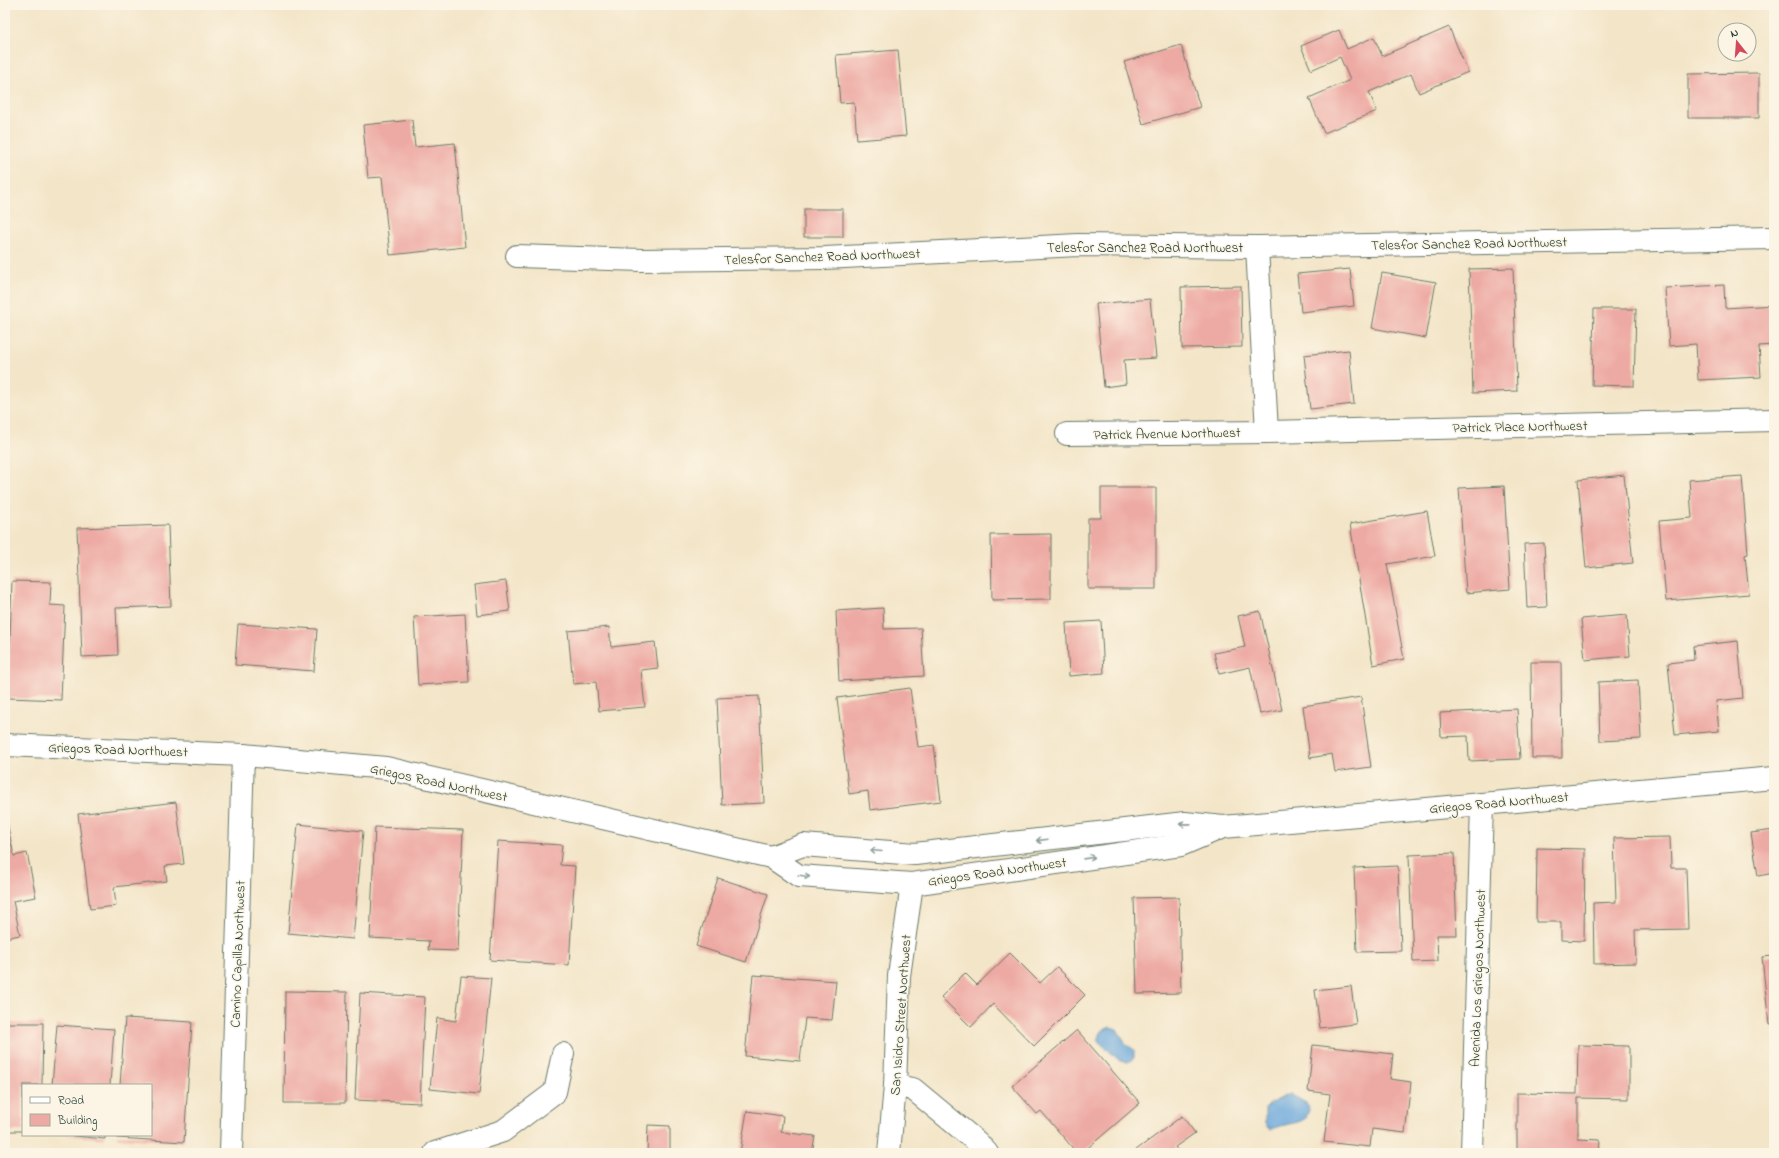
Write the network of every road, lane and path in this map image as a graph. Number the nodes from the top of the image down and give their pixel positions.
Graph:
1 (1774, 238) edge
2 (1257, 247) junction
3 (517, 256) dead end
4 (1774, 420) edge
5 (1267, 432) junction
6 (1067, 434) dead end
7 (5, 745) edge
8 (243, 755) junction
9 (1774, 778) edge
10 (1482, 804) junction
11 (1224, 827) junction
12 (915, 854) junction
13 (771, 856) junction
14 (912, 884) junction
15 (563, 1054) dead end
16 (895, 1086) junction
17 (231, 1153) edge
18 (435, 1153) edge
19 (889, 1153) edge
20 (987, 1153) edge
21 (1472, 1153) edge

1 - 2 street, Telesfor Sanchez Road Northwest
2 - 3 street, Telesfor Sanchez Road Northwest
2 - 5 street
4 - 5 street, Patrick Place Northwest
5 - 6 street, Patrick Avenue Northwest
7 - 8 street, Griegos Road Northwest
8 - 13 street, Griegos Road Northwest
8 - 17 street, Camino Capilla Northwest
9 - 10 street, Griegos Road Northwest
10 - 11 street, Griegos Road Northwest
10 - 21 street, Avenida Los Griegos Northwest
11 -> 12 street, Griegos Road Northwest
14 -> 11 street, Griegos Road Northwest
12 -> 13 street, Griegos Road Northwest
12 - 14 street, San Isidro Street Northwest
13 -> 14 street, Griegos Road Northwest
14 - 16 street, San Isidro Street Northwest
15 - 18 street
16 - 19 street, San Isidro Street Northwest
16 - 20 street

